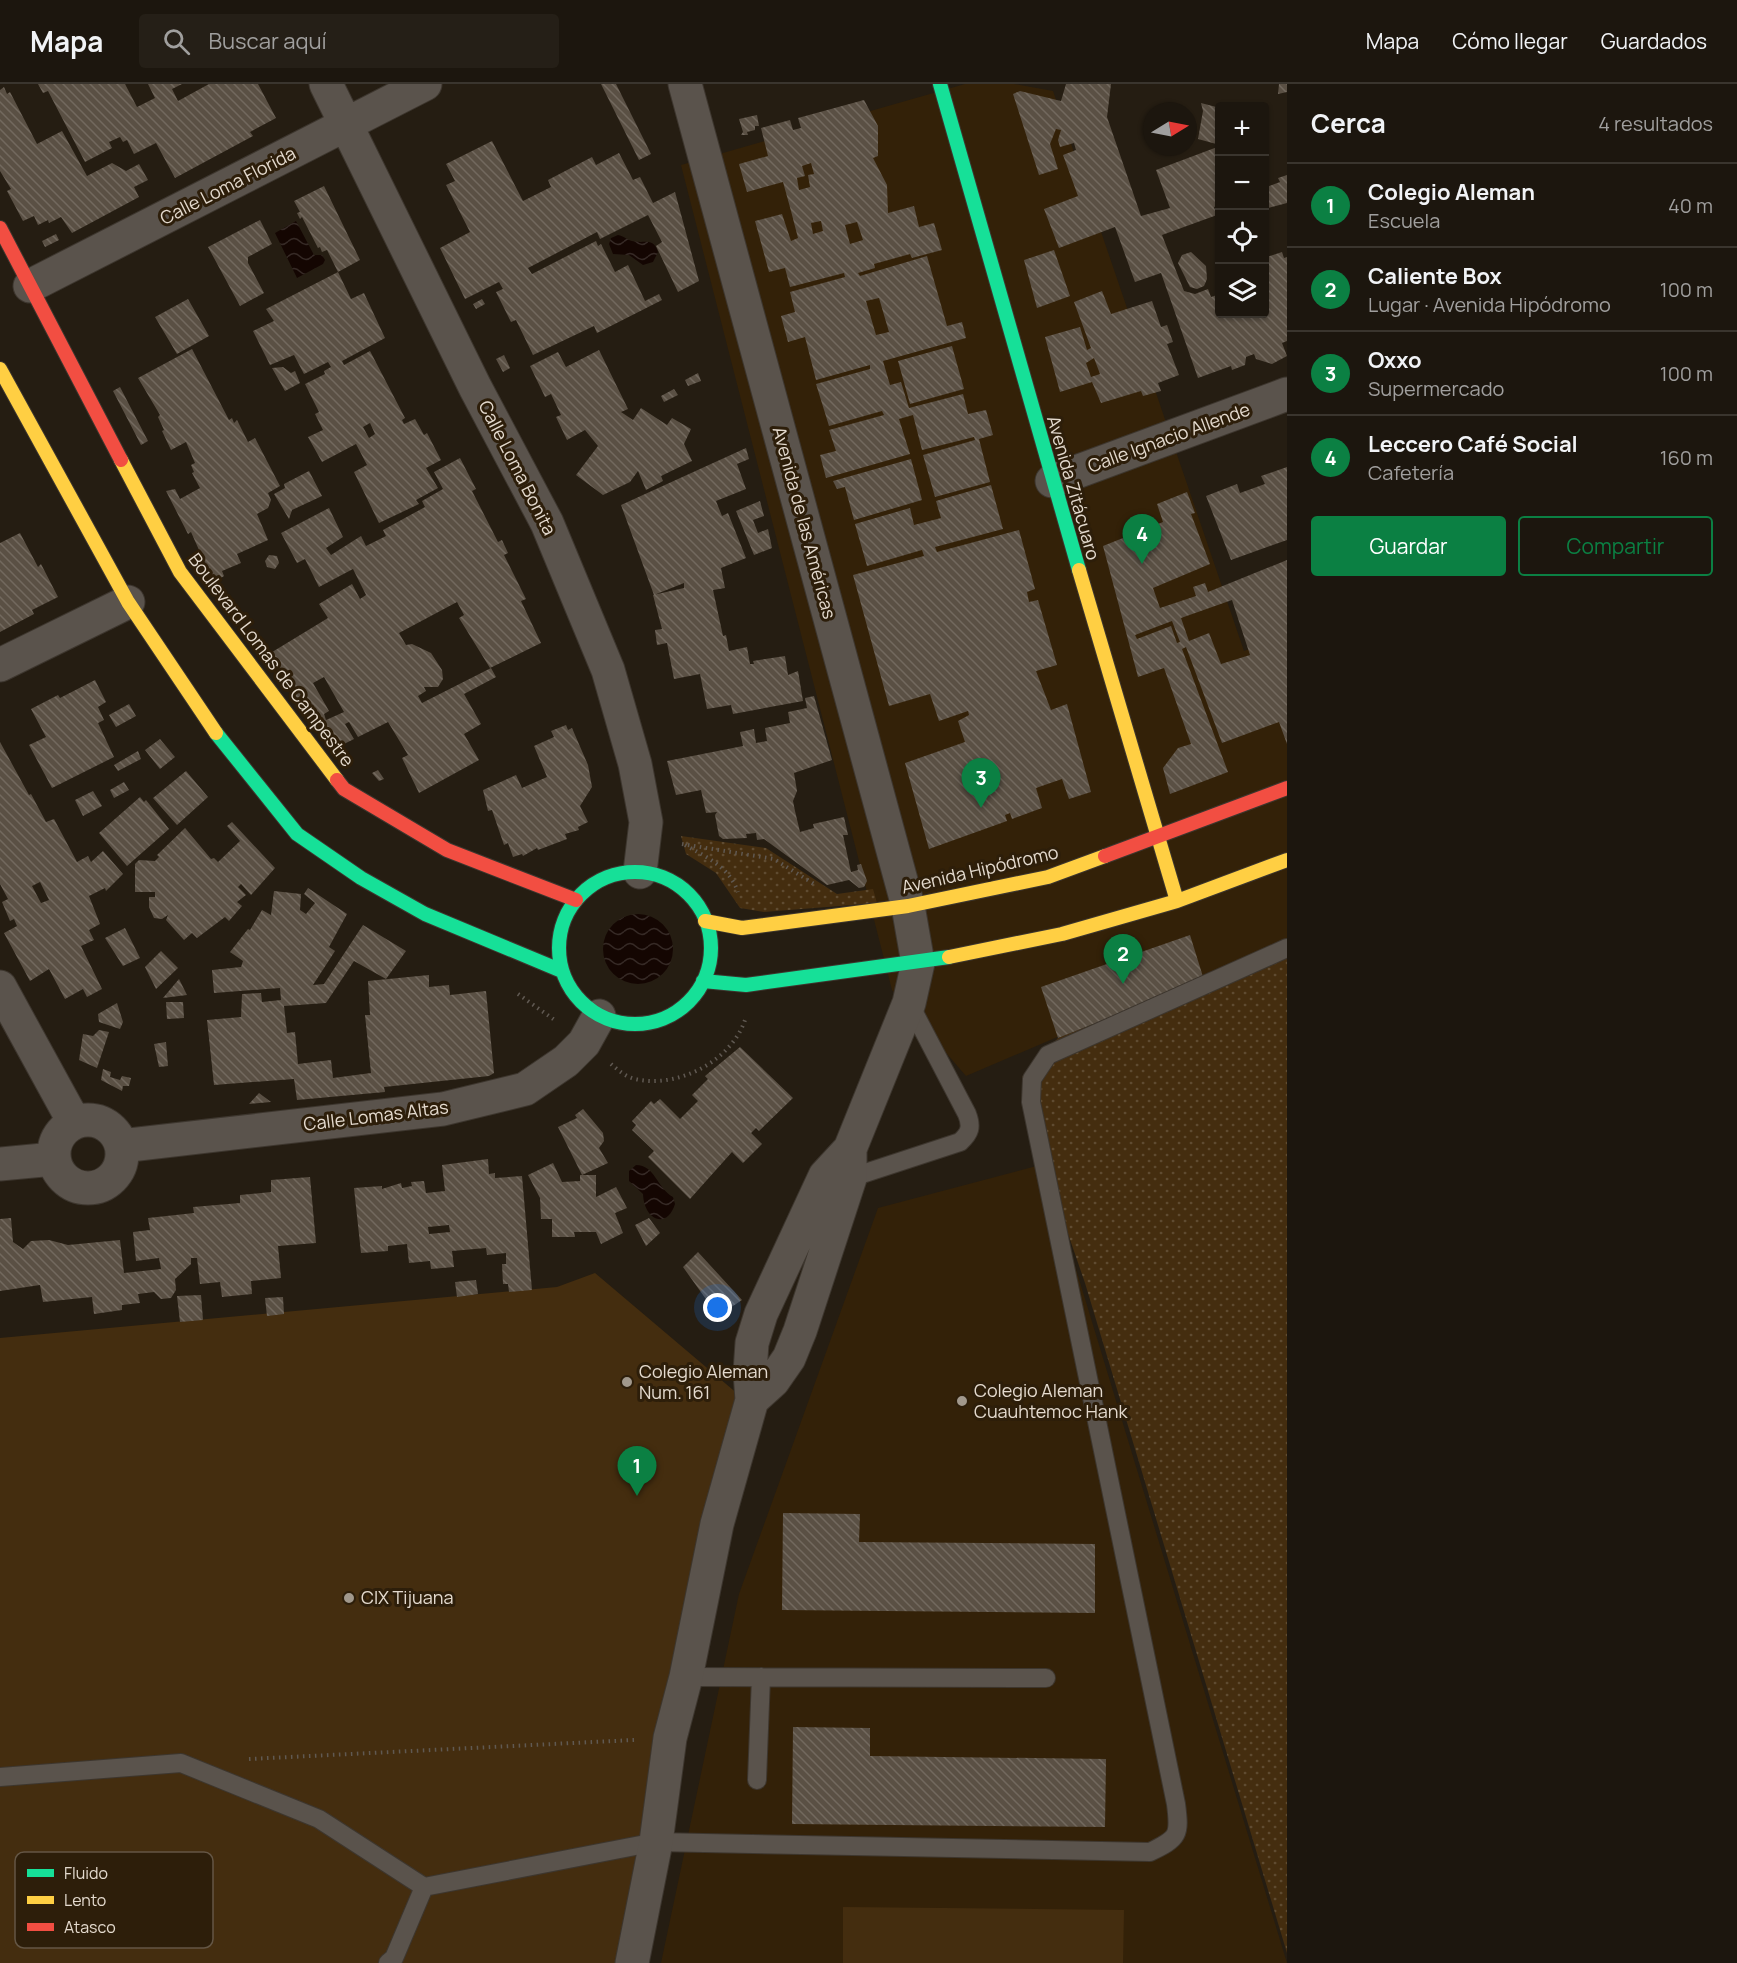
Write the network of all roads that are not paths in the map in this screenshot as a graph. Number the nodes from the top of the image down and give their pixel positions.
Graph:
1 (326, 84) edge
2 (425, 84) edge
3 (685, 84) edge
4 (940, 84) edge
5 (348, 125) junction
6 (0, 228) edge
7 (30, 286) junction
8 (0, 369) edge
9 (1287, 394) edge
10 (1052, 481) junction
11 (128, 602) junction
12 (0, 665) edge
13 (1287, 788) edge
14 (1158, 836) junction
15 (1287, 860) edge
16 (640, 872) junction
17 (576, 900) junction
18 (1177, 901) junction
19 (908, 906) junction
20 (705, 921) junction
21 (1287, 948) edge
22 (918, 963) junction
23 (562, 971) junction
24 (703, 981) junction
25 (0, 987) edge
26 (909, 1003) junction
27 (599, 1016) junction
28 (74, 1122) junction
29 (121, 1146) junction
30 (54, 1159) junction
31 (850, 1163) junction
32 (0, 1164) edge
33 (686, 1677) junction
34 (761, 1677) junction
35 (1046, 1678) dead end
36 (0, 1777) edge
37 (757, 1780) dead end
38 (656, 1842) junction
39 (424, 1887) junction
40 (388, 1963) edge
41 (632, 1963) edge

1 - 5 street, Calle Loma Bonita
2 - 5 street, Calle Loma Florida
3 - 19 street, Avenida de las Américas
4 - 10 main road, Avenida Zitácuaro
5 - 7 street, Calle Loma Florida
5 - 16 street, Calle Loma Bonita
6 - 7 main road, Boulevard Lomas de Campestre
7 - 17 main road, Boulevard Lomas de Campestre
8 - 11 main road
9 - 10 street, Calle Ignacio Allende
10 - 14 main road, Avenida Zitácuaro
11 - 12 street
11 - 23 main road
13 - 14 main road, Avenida Hipódromo
14 - 18 main road, Avenida Zitácuaro
14 - 19 main road, Avenida Hipódromo
15 - 18 main road
16 - 17 main road
16 - 20 main road
17 - 23 main road
18 - 22 main road
19 - 20 main road, Avenida Hipódromo
19 - 22 street, Avenida de las Américas
20 - 24 main road
21 - 38 lane
22 - 24 main road
22 - 26 street
23 - 27 main road
24 - 27 main road
25 - 28 street
26 - 31 street
26 - 31 lane
27 - 29 street, Calle Lomas Altas
28 - 29 street
28 - 30 street
29 - 30 street
30 - 32 street
31 - 33 street
33 - 34 lane
33 - 38 street
34 - 35 lane
34 - 37 lane
36 - 39 lane
38 - 39 lane
38 - 41 street
39 - 40 lane

